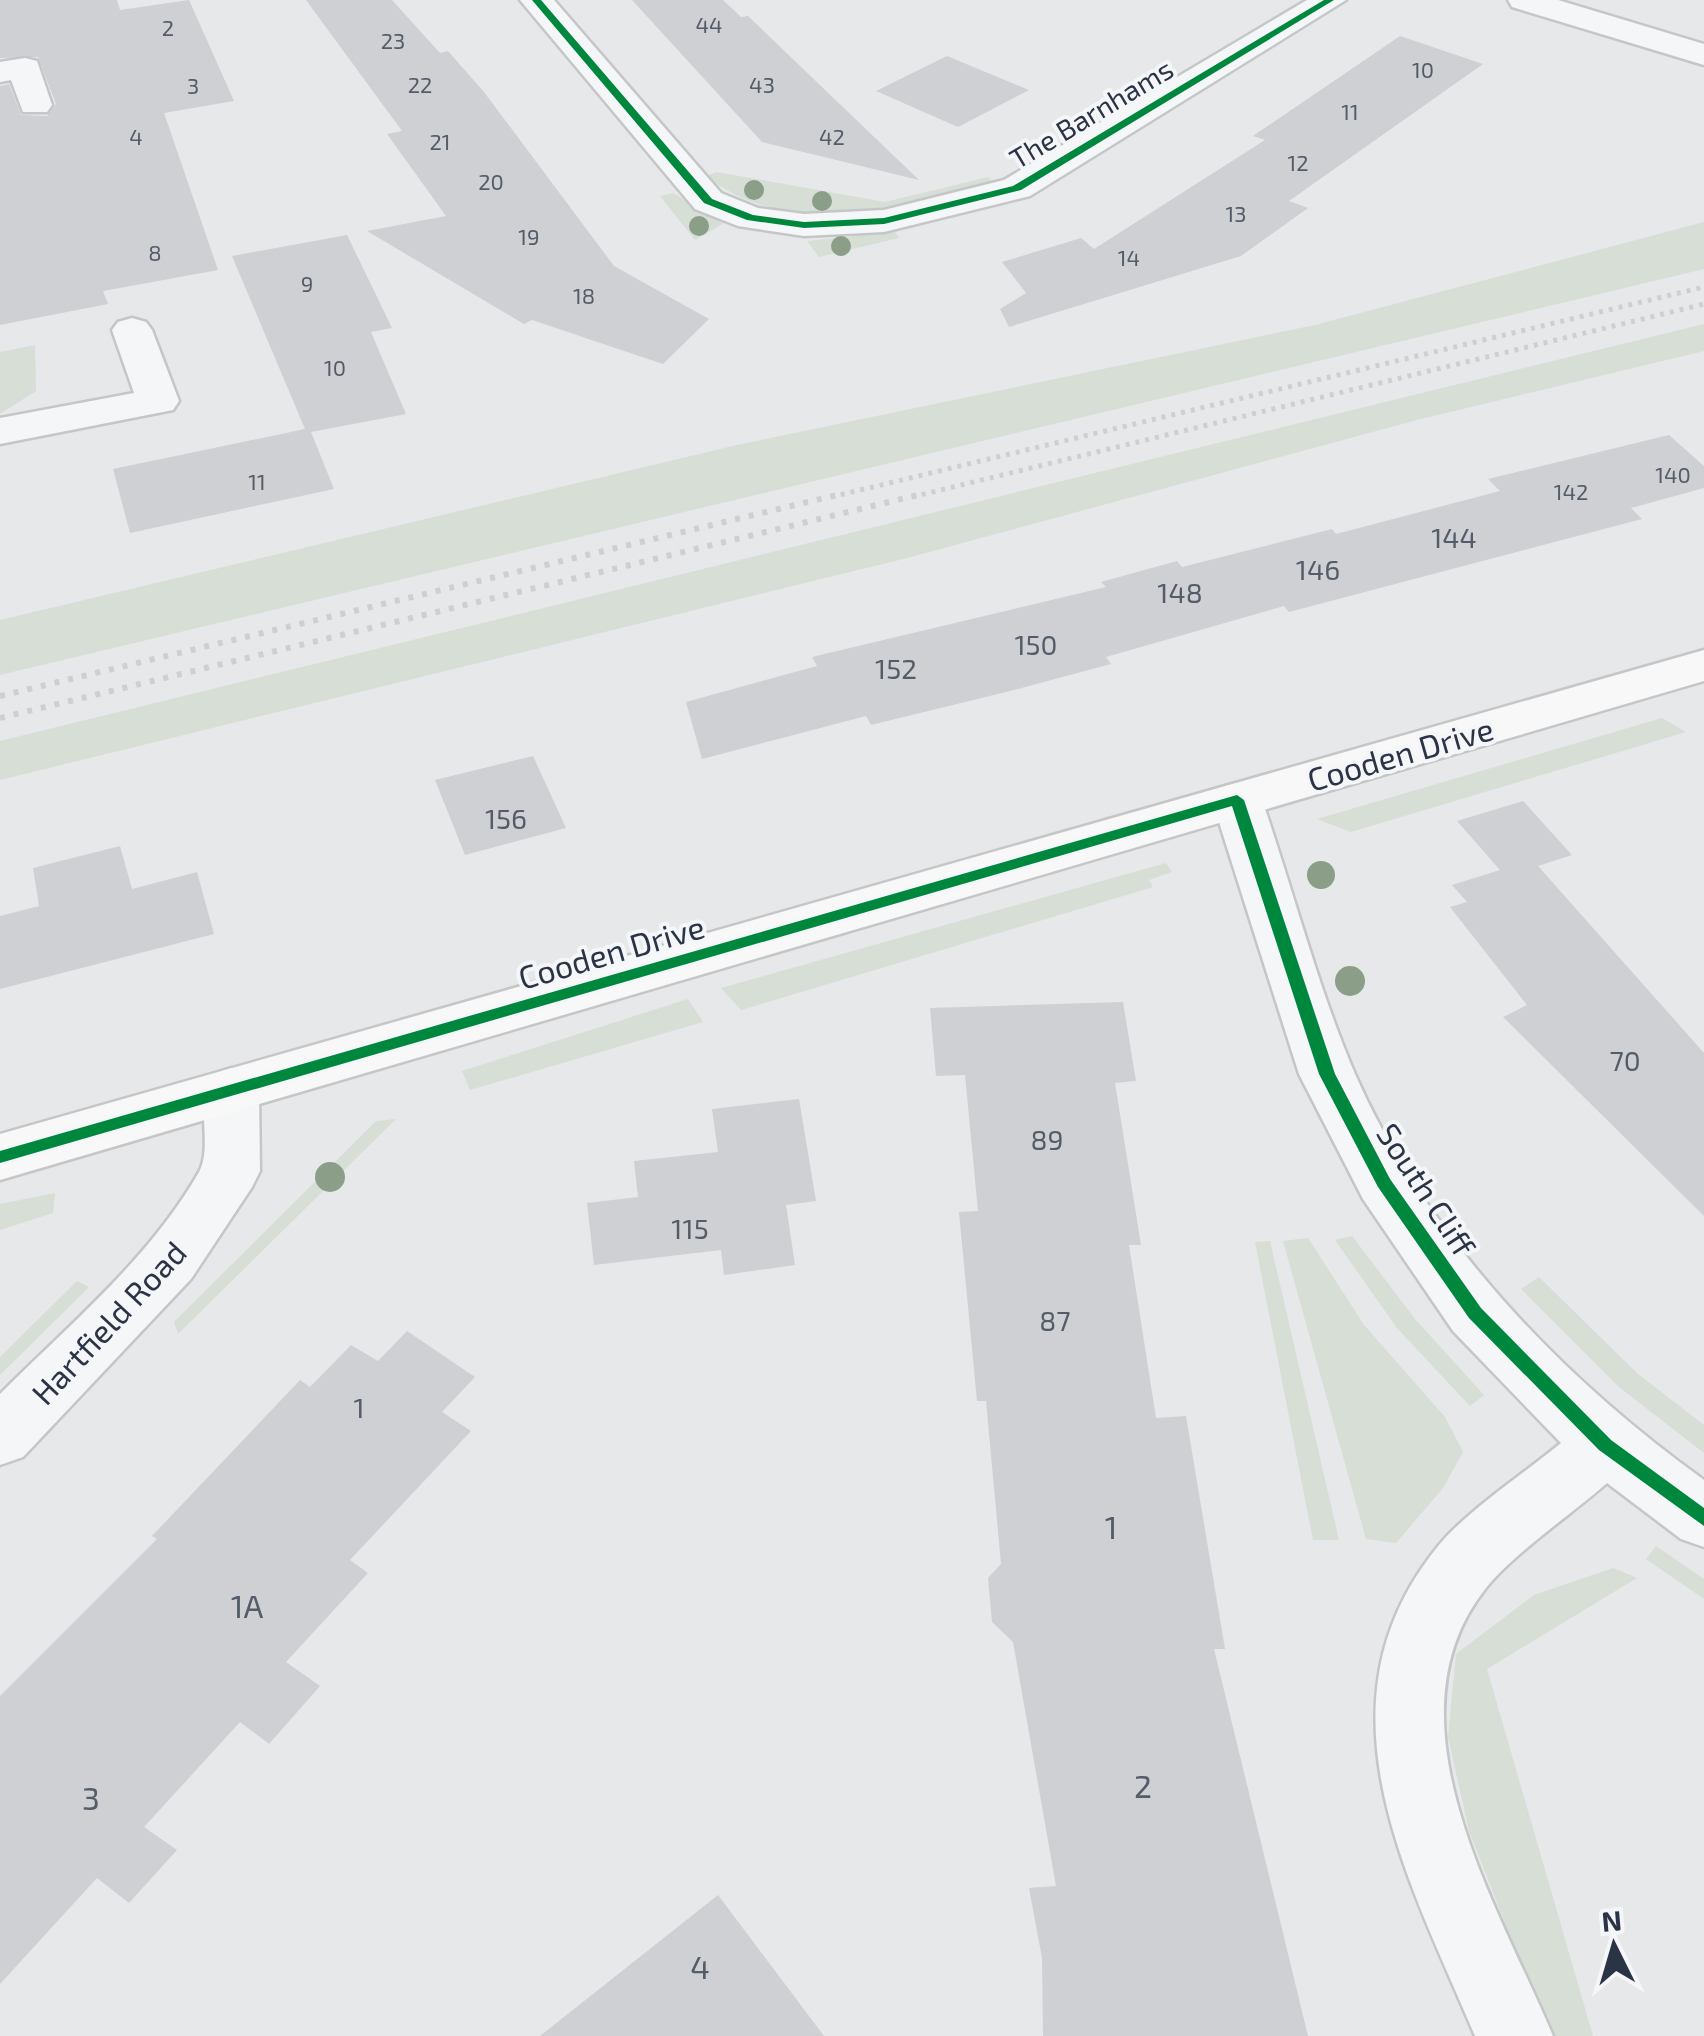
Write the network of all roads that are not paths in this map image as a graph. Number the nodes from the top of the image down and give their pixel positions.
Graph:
1 (536, 0) edge
2 (1330, 0) edge
3 (1524, 0) edge
4 (1696, 62) edge
5 (0, 72) edge
6 (35, 105) dead end
7 (132, 330) dead end
8 (0, 431) edge
9 (1704, 665) edge
10 (1237, 800) junction
11 (231, 1090) junction
12 (0, 1157) edge
13 (0, 1437) edge
14 (1605, 1445) junction
15 (1704, 1518) edge
16 (1514, 2036) edge

1 - 2 street, The Barnhams
3 - 4 street
5 - 6 street
7 - 8 street
9 - 10 main road, Cooden Drive
10 - 11 main road, Cooden Drive
10 - 14 street, South Cliff
11 - 12 main road, Cooden Drive
11 - 13 street, Hartfield Road
14 - 15 street, South Cliff
14 - 16 street

